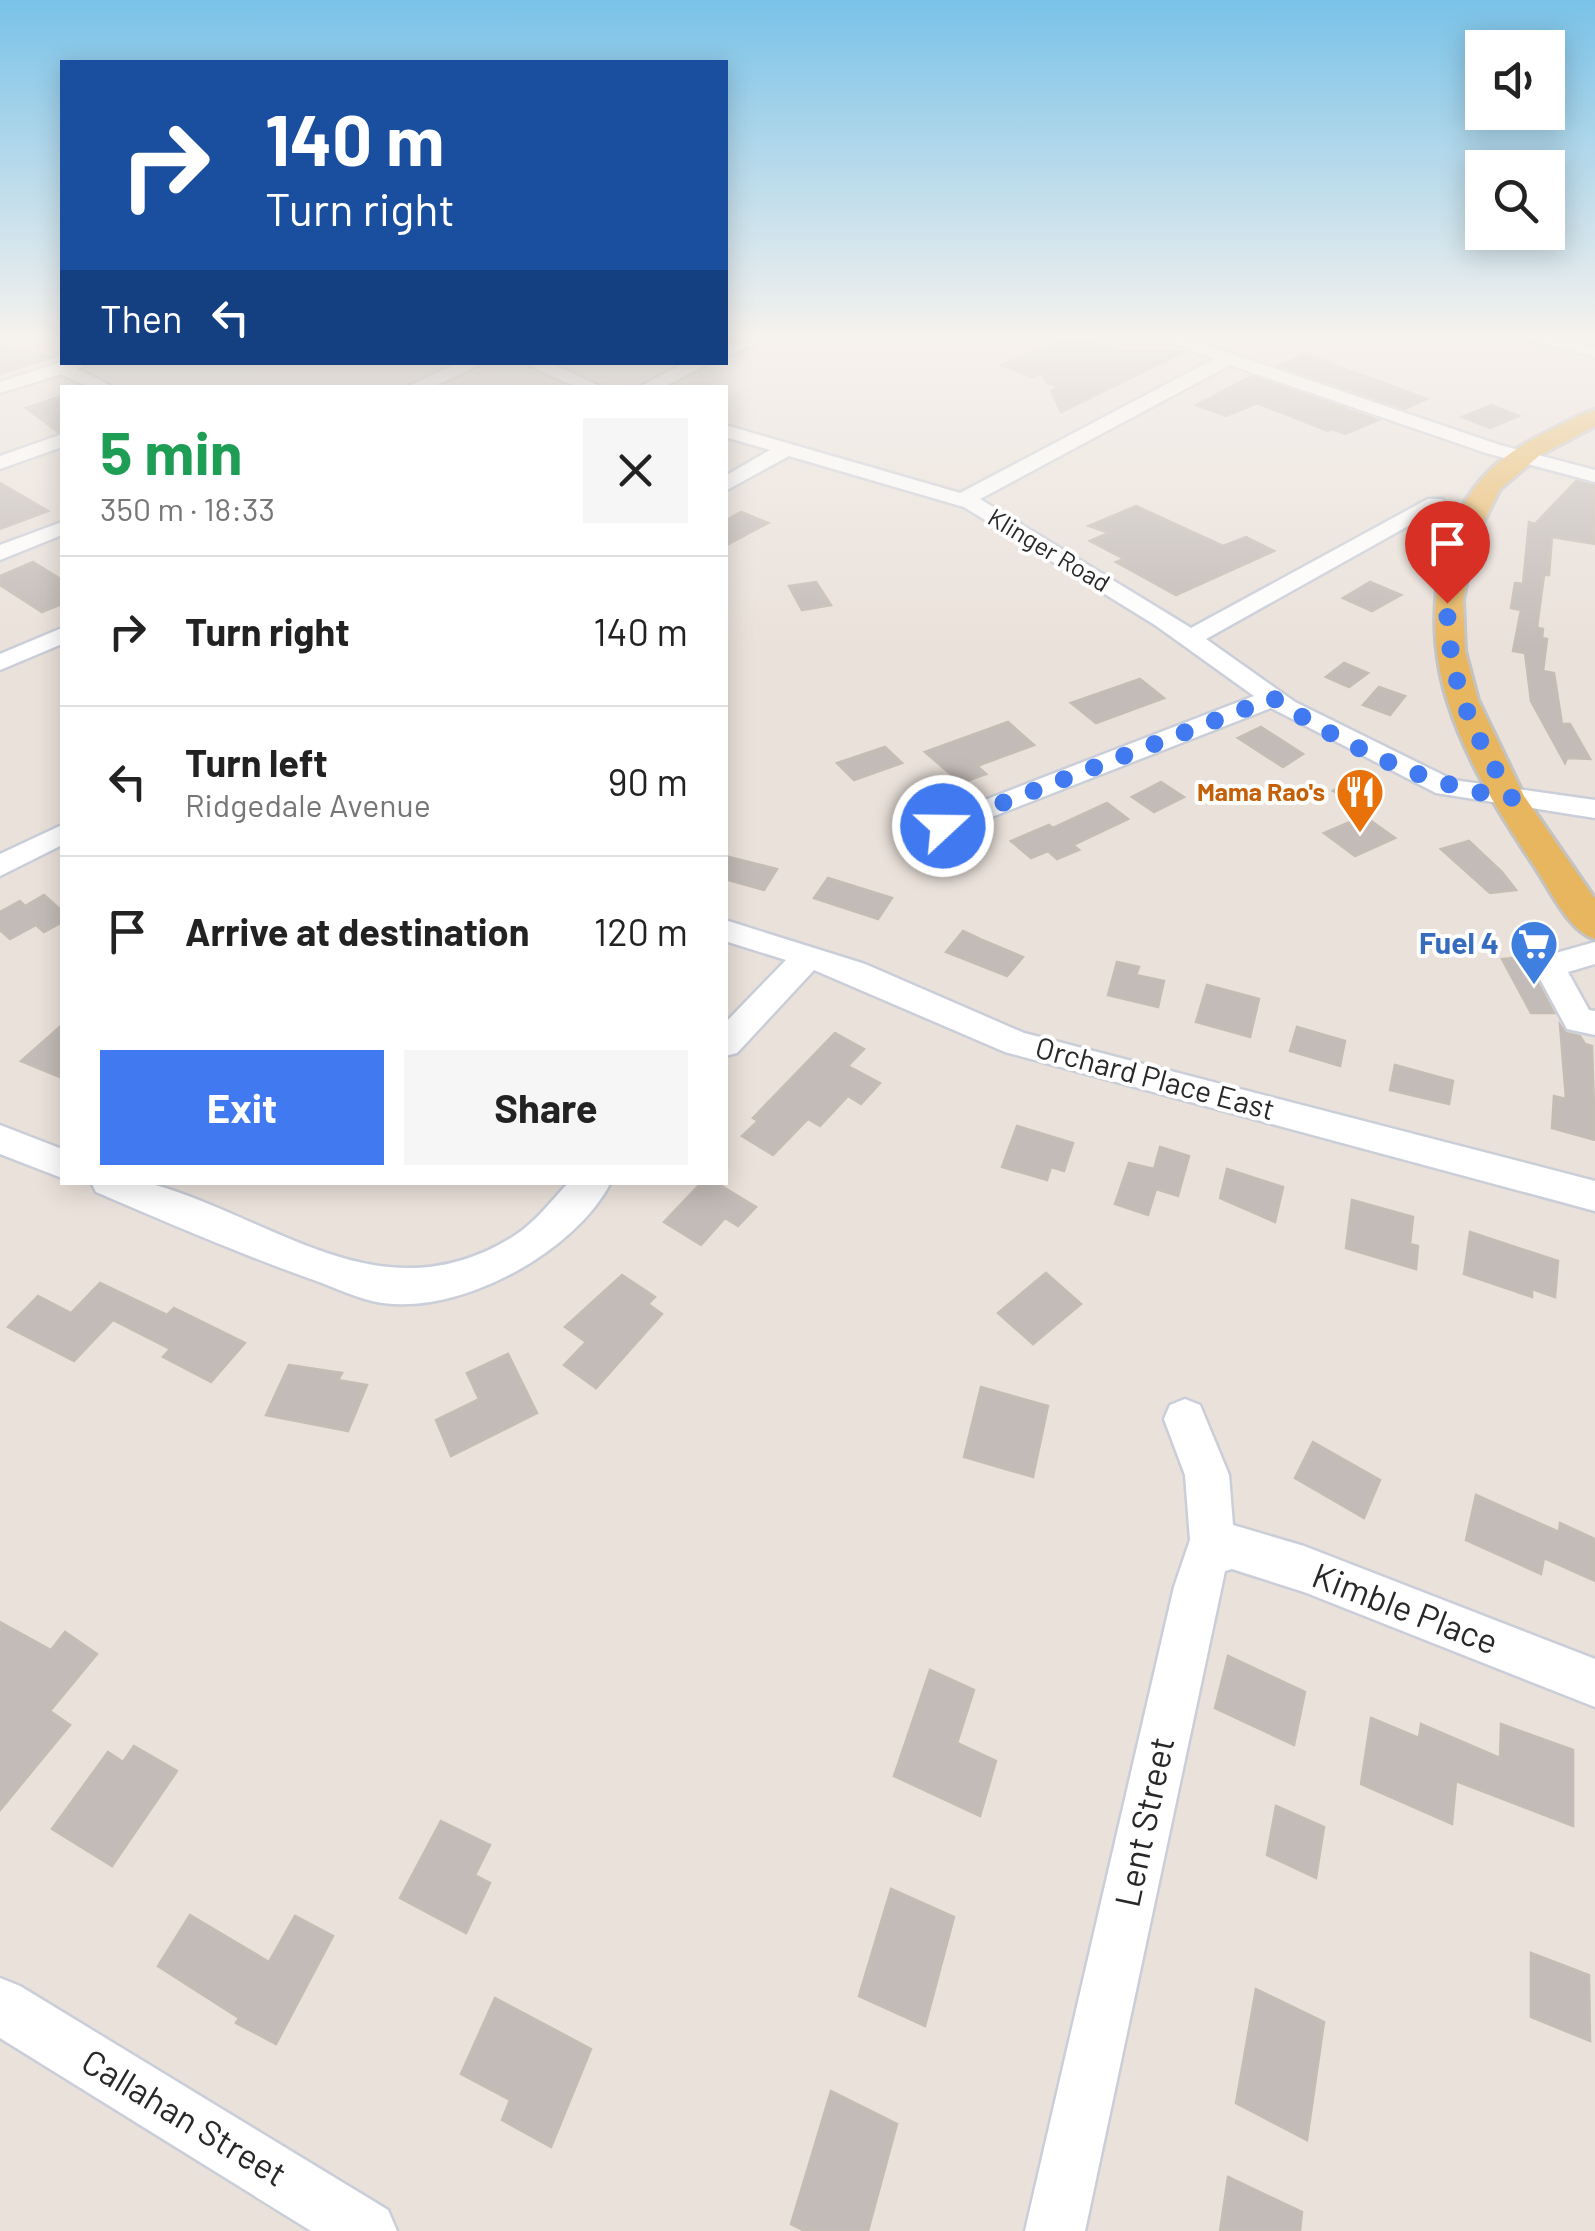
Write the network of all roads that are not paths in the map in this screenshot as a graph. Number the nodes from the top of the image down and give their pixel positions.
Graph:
1 (752, 439) edge
2 (1077, 439) edge
3 (1465, 439) edge
4 (1555, 439) edge
5 (60, 441) edge
6 (786, 449) junction
7 (1520, 458) junction
8 (0, 463) edge
9 (1595, 476) edge
10 (728, 483) edge
11 (961, 501) junction
12 (1435, 503) dead end
13 (60, 529) edge
14 (0, 553) edge
15 (0, 631) edge
16 (60, 636) edge
17 (1190, 639) junction
18 (27, 650) junction
19 (0, 662) edge
20 (1273, 698) junction
21 (1512, 798) junction
22 (1595, 810) edge
23 (943, 826) dead end
24 (60, 835) edge
25 (0, 866) edge
26 (1595, 926) edge
27 (728, 931) edge
28 (1595, 953) edge
29 (809, 956) junction
30 (1595, 1023) edge
31 (728, 1041) edge
32 (0, 1139) edge
33 (60, 1163) edge
34 (116, 1185) edge
35 (590, 1185) edge
36 (1595, 1196) edge
37 (1185, 1419) dead end
38 (1212, 1550) junction
39 (1595, 1683) edge
40 (0, 2006) edge
41 (367, 2231) edge
42 (1054, 2231) edge

1 - 6 street, Klinger Road
2 - 11 street
3 - 7 street
4 - 7 main road
5 - 8 street
6 - 10 street
6 - 11 street, Klinger Road
7 - 9 street
7 - 21 main road
11 - 17 street, Klinger Road
12 - 17 street
13 - 14 street
15 - 18 street
16 - 18 street
17 - 20 street, Klinger Road
18 - 19 street
20 - 21 street, Klinger Road
20 - 23 street
21 - 22 street, Klinger Road
21 - 26 main road
24 - 25 street
27 - 29 street, Orchard Place East
28 - 30 street
29 - 31 street
29 - 36 street, Orchard Place East
32 - 33 street
34 - 35 street
37 - 38 street, Lent Street
38 - 39 street, Kimble Place
38 - 42 street, Lent Street
40 - 41 street, Callahan Street

